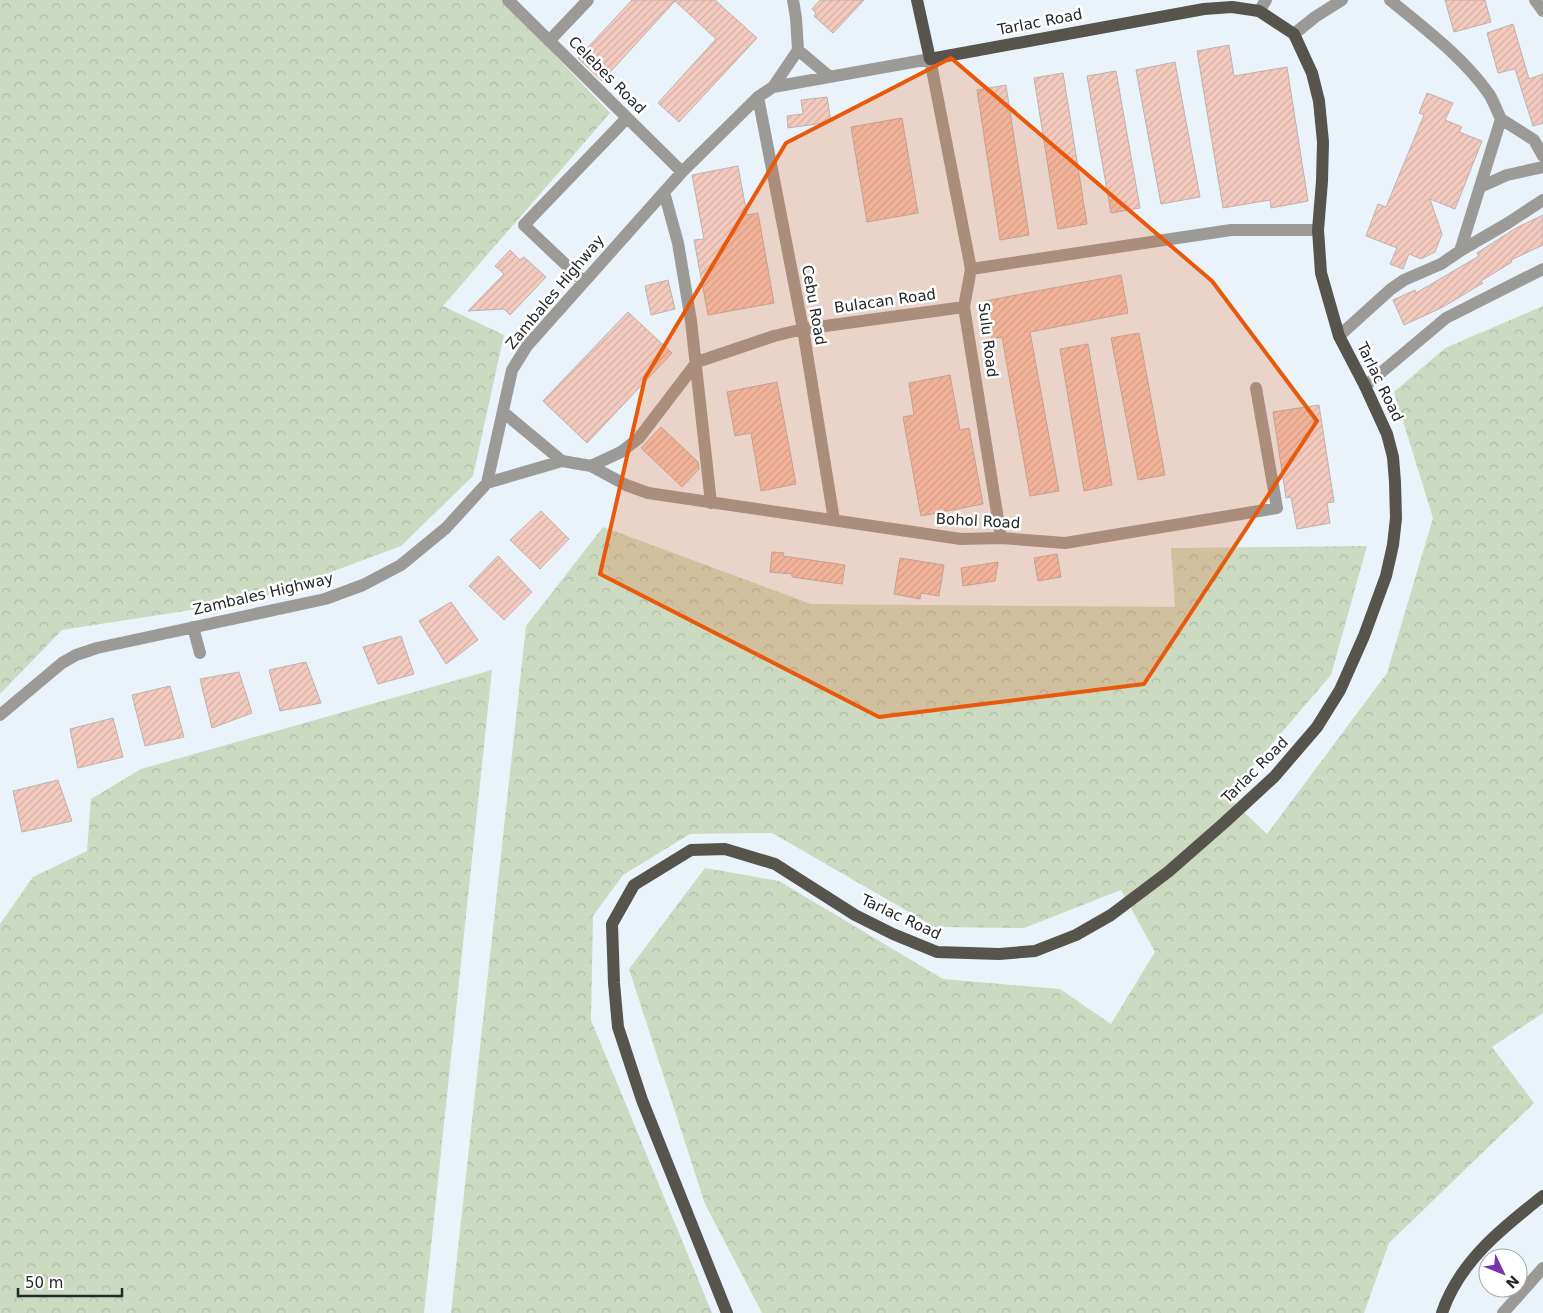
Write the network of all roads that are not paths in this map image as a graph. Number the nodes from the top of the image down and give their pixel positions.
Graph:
1 (508, 0) edge
2 (588, 0) edge
3 (792, 0) edge
4 (917, 0) edge
5 (1342, 0) edge
6 (1390, 0) edge
7 (1535, 0) edge
8 (1262, 5) edge
9 (1543, 11) edge
10 (1294, 34) junction
11 (549, 41) junction
12 (798, 50) junction
13 (930, 59) junction
14 (830, 77) junction
15 (773, 87) junction
16 (758, 97) junction
17 (627, 118) junction
18 (1502, 119) junction
19 (1543, 156) edge
20 (1543, 167) edge
21 (682, 172) junction
22 (1480, 187) junction
23 (664, 192) junction
24 (1543, 200) edge
25 (1318, 230) junction
26 (1460, 251) junction
27 (971, 269) junction
28 (1543, 269) edge
29 (583, 282) junction
30 (964, 307) junction
31 (803, 329) junction
32 (1339, 336) junction
33 (697, 362) junction
34 (1365, 386) junction
35 (1256, 388) dead end
36 (503, 412) junction
37 (562, 461) junction
38 (592, 466) junction
39 (487, 483) junction
40 (711, 503) junction
41 (834, 520) junction
42 (1001, 538) junction
43 (193, 627) junction
44 (200, 653) dead end
45 (0, 716) edge
46 (1543, 1196) edge
47 (1543, 1268) edge
48 (1531, 1280) junction
49 (1543, 1286) edge
50 (727, 1313) edge
51 (1442, 1313) edge
52 (1503, 1313) edge

1 - 11 street, Celebes Road
2 - 11 street
3 - 12 street
4 - 13 main road
5 - 10 street
6 - 18 street
7 - 9 street
8 - 10 main road, Tarlac Road
8 - 13 main road, Tarlac Road
10 - 25 main road, Tarlac Road
11 - 17 street, Celebes Road
12 - 14 street
12 - 15 street
13 - 14 street, Zambales Highway
13 - 27 street, Sulu Road
14 - 15 street, Zambales Highway
15 - 16 street, Zambales Highway
16 - 21 street, Zambales Highway
16 - 31 street, Cebu Road
17 - 21 street, Celebes Road
17 - 29 street
18 - 19 street
18 - 22 street
20 - 22 street
21 - 23 street, Zambales Highway
22 - 26 street
23 - 29 street, Zambales Highway
23 - 33 street
24 - 26 street
25 - 27 street
25 - 32 main road, Tarlac Road
26 - 32 street
27 - 30 street, Sulu Road
28 - 34 street
29 - 36 street, Zambales Highway
30 - 31 street, Bulacan Road
30 - 42 street, Sulu Road
31 - 33 street, Bulacan Road
31 - 41 street, Cebu Road
32 - 34 main road, Tarlac Road
33 - 38 street
33 - 40 street
34 - 50 main road, Tarlac Road
35 - 42 street, Bohol Road
36 - 37 street
36 - 39 street, Zambales Highway
37 - 38 street, Bohol Road
37 - 39 street, Bohol Road
38 - 40 street, Bohol Road
39 - 43 street, Zambales Highway
40 - 41 street, Bohol Road
41 - 42 street, Bohol Road
43 - 44 street
43 - 45 street, Zambales Highway
46 - 51 main road
47 - 48 street
48 - 49 street
48 - 52 street

